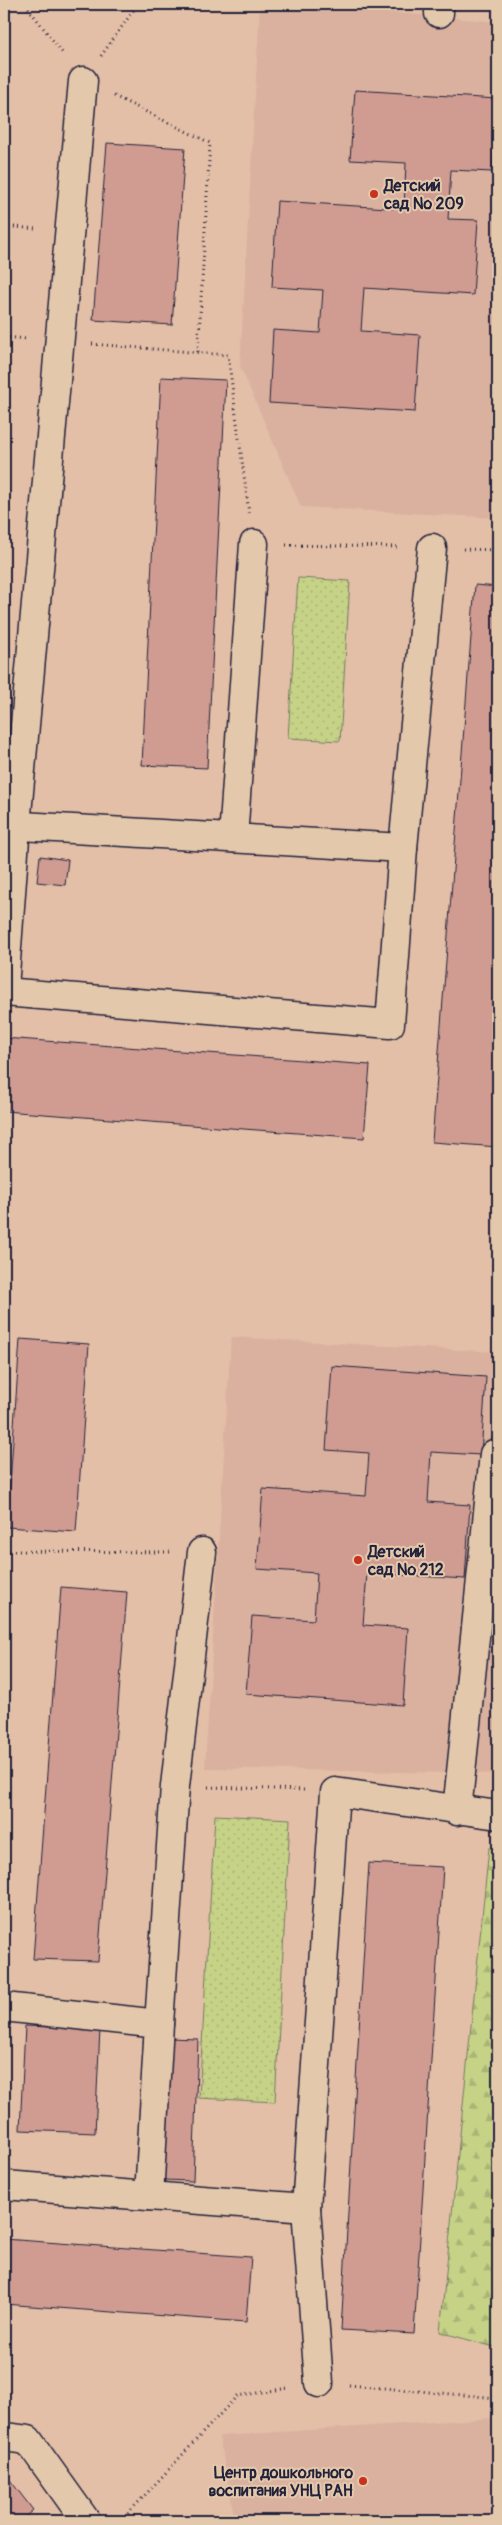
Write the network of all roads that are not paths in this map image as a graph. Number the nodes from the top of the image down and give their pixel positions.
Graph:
1 (83, 81) road end
2 (254, 544) road end
3 (432, 548) road end
4 (10, 825) edge
5 (232, 838) junction
6 (403, 848) junction
7 (4, 988) edge
8 (4, 992) edge
9 (494, 1454) dead end
10 (202, 1552) road end
11 (457, 1811) junction
12 (498, 1815) edge
13 (4, 2007) edge
14 (159, 2024) junction
15 (4, 2185) edge
16 (148, 2196) junction
17 (306, 2208) junction
18 (319, 2382) road end
19 (4, 2437) edge
20 (86, 2521) edge

1 - 4 lane
2 - 5 lane
3 - 6 lane
4 - 5 lane
4 - 7 lane
5 - 6 lane
6 - 8 lane
9 - 11 lane
10 - 14 lane
11 - 12 lane
11 - 17 lane
13 - 14 lane
14 - 16 lane
15 - 16 lane
16 - 17 lane
17 - 18 lane
19 - 20 lane

